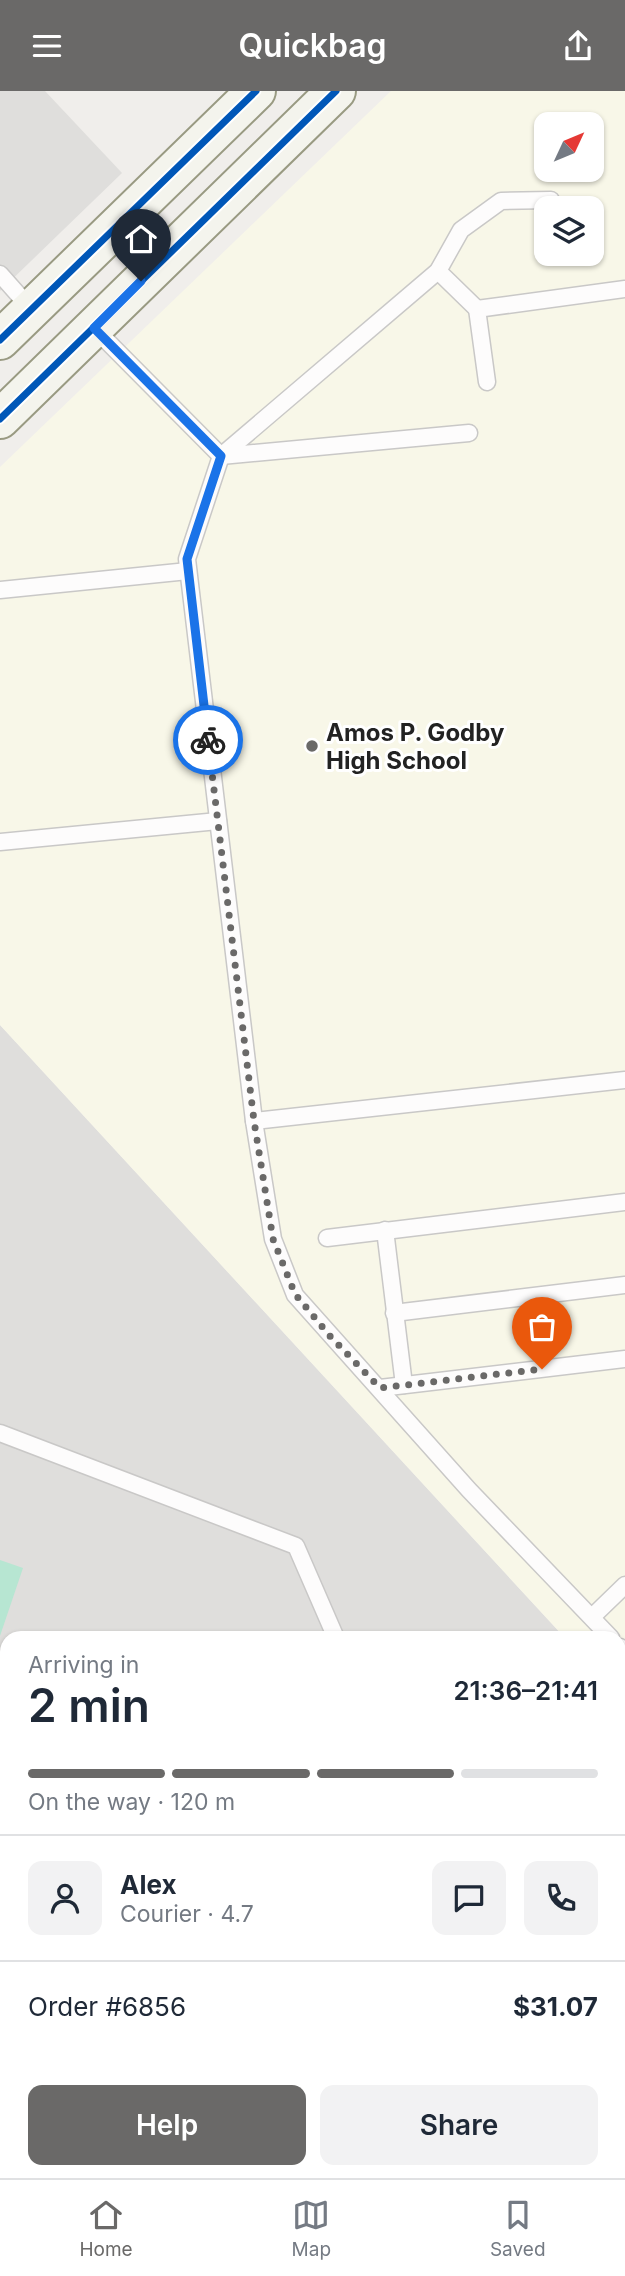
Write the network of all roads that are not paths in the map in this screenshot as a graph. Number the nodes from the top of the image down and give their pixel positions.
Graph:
1 (256, 91) edge
2 (336, 91) edge
3 (534, 200) edge
4 (438, 271) junction
5 (0, 274) edge
6 (625, 289) edge
7 (43, 299) junction
8 (477, 309) junction
9 (82, 339) junction
10 (0, 340) edge
11 (0, 360) edge
12 (487, 382) dead end
13 (30, 390) junction
14 (0, 419) edge
15 (469, 433) dead end
16 (221, 456) junction
17 (188, 571) junction
18 (0, 590) edge
19 (218, 821) junction
20 (0, 842) edge
21 (625, 1080) edge
22 (254, 1121) junction
23 (625, 1202) edge
24 (385, 1230) junction
25 (327, 1238) dead end
26 (625, 1285) edge
27 (394, 1313) junction
28 (625, 1359) edge
29 (404, 1385) junction
30 (380, 1388) junction
31 (0, 1433) edge
32 (625, 1585) edge
33 (592, 1617) junction
34 (333, 1631) edge
35 (605, 1631) edge

1 - 7 main road
2 - 9 main road
3 - 4 lane
4 - 8 lane
4 - 16 lane
5 - 7 lane
6 - 8 lane
7 - 9 main road
7 - 10 main road
8 - 12 lane
9 - 13 main road
9 - 16 lane
11 - 13 main road
13 - 14 main road
15 - 16 lane
16 - 17 lane
17 - 18 lane
17 - 19 lane
19 - 20 lane
19 - 22 lane
21 - 22 lane
22 - 30 lane
23 - 24 lane
24 - 25 lane
24 - 27 lane
26 - 27 lane
27 - 29 lane
28 - 29 lane
29 - 30 lane
30 - 33 lane
31 - 34 lane
32 - 33 lane
33 - 35 lane

